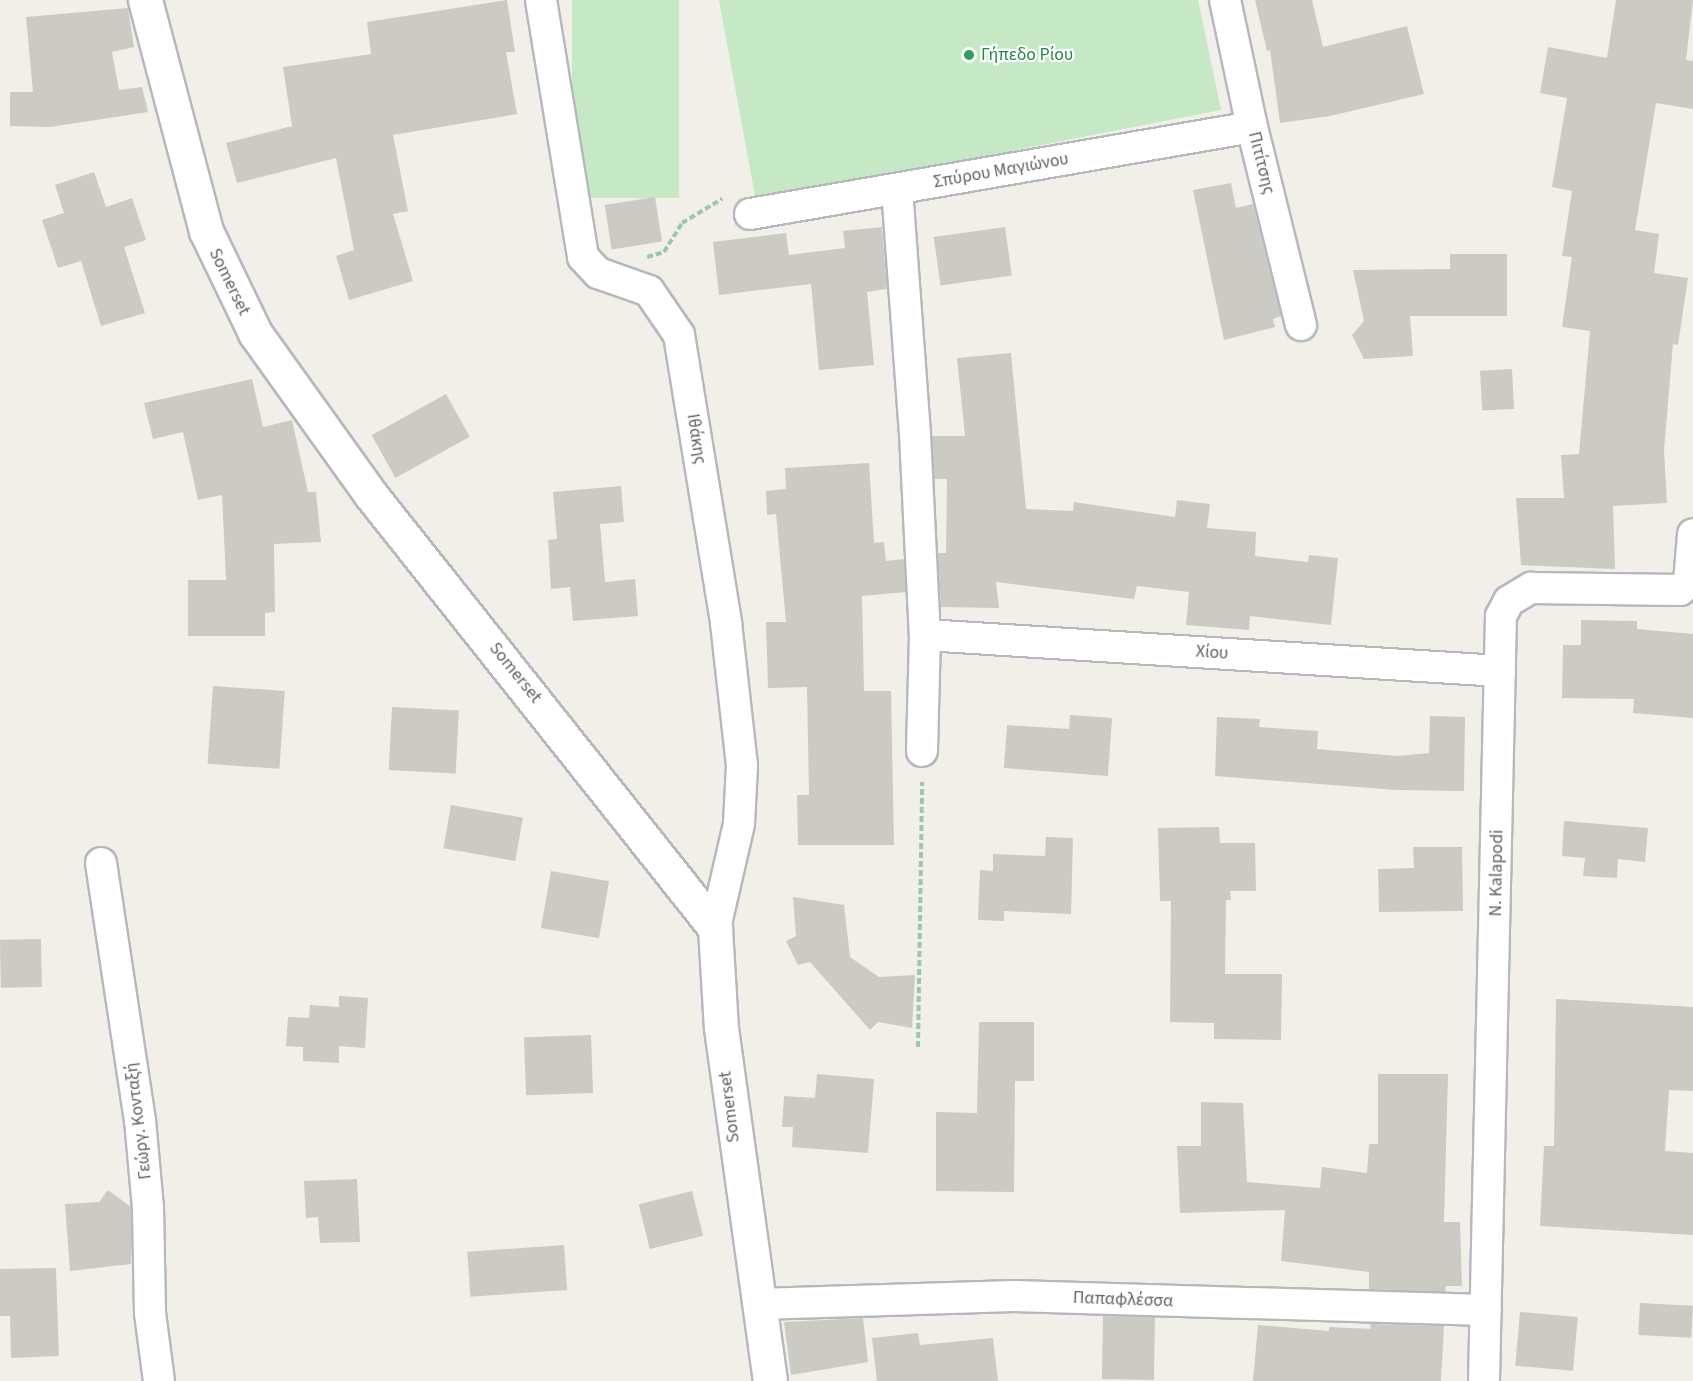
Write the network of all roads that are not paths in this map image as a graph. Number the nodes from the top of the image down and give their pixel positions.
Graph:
1 (145, 0) edge
2 (541, 0) edge
3 (1225, 0) edge
4 (1252, 127) junction
5 (897, 189) junction
6 (750, 214) dead end
7 (1301, 325) dead end
8 (1693, 534) edge
9 (925, 635) junction
10 (1500, 671) junction
11 (922, 751) road end
12 (101, 862) dead end
13 (715, 928) junction
14 (759, 1304) junction
15 (1486, 1310) junction
16 (159, 1381) edge
17 (770, 1381) edge
18 (1484, 1381) edge

1 - 13 street, Somerset
2 - 13 street, Ιθάκης
3 - 4 street, Πιτίτσης
4 - 5 street, Σπύρου Μαγιώνου
4 - 7 street, Πιτίτσης
5 - 6 street, Σπύρου Μαγιώνου
5 - 9 street
8 - 10 street, N. Kalapodi
9 - 10 street, Χίου
9 - 11 street
10 - 15 street, N. Kalapodi
12 - 16 street, Γεώργ. Κονταξή
13 - 14 street, Somerset
14 - 15 street, Παπαφλέσσα
14 - 17 street, Somerset
15 - 18 street, N. Kalapodi

